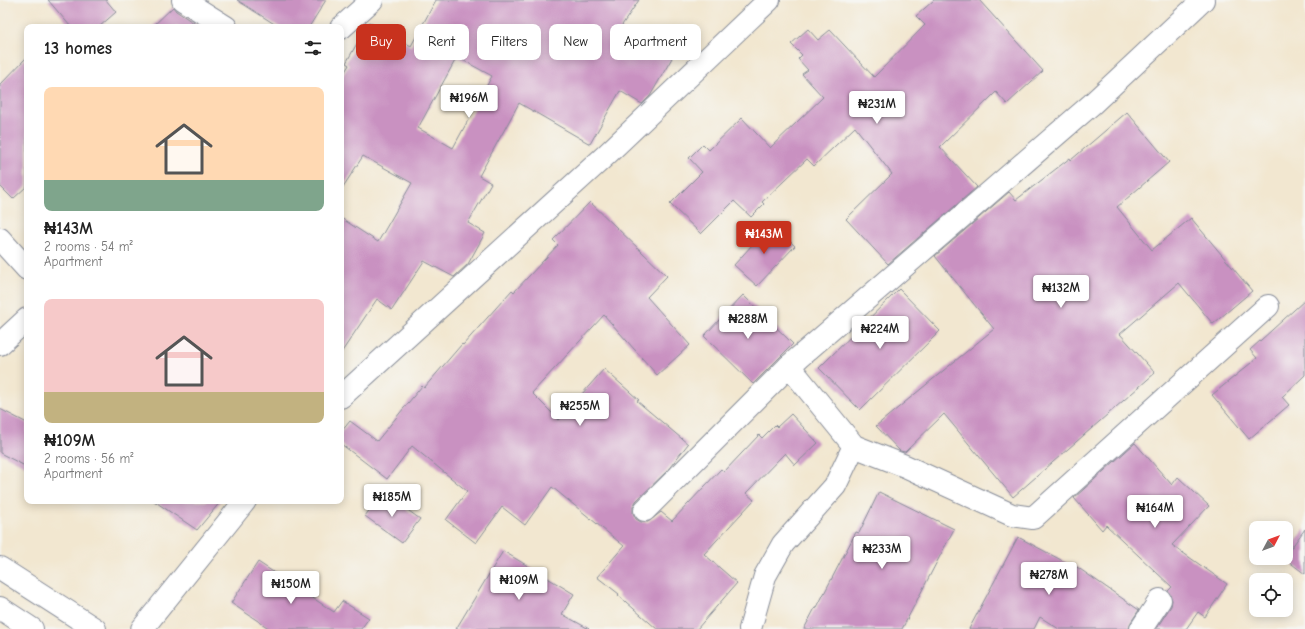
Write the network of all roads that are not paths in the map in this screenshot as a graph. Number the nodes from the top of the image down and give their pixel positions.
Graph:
1 (183, 0) edge
2 (372, 0) edge
3 (769, 0) edge
4 (1203, 0) edge
5 (221, 24) edge
6 (344, 25) edge
7 (0, 239) edge
8 (24, 266) edge
9 (1268, 306) dead end
10 (24, 322) edge
11 (0, 344) edge
12 (789, 366) junction
13 (344, 394) edge
14 (854, 446) junction
15 (243, 504) edge
16 (645, 510) dead end
17 (0, 568) edge
18 (1160, 600) dead end
19 (0, 608) edge
20 (32, 629) edge
21 (95, 629) edge
22 (142, 629) edge
23 (750, 629) edge
24 (1141, 629) edge

1 - 5 street
2 - 6 street
3 - 13 street
4 - 12 street
7 - 8 street
9 - 14 street
10 - 11 street
12 - 14 street
12 - 16 street
14 - 23 street
15 - 22 street
17 - 21 street
18 - 24 street
19 - 20 street

